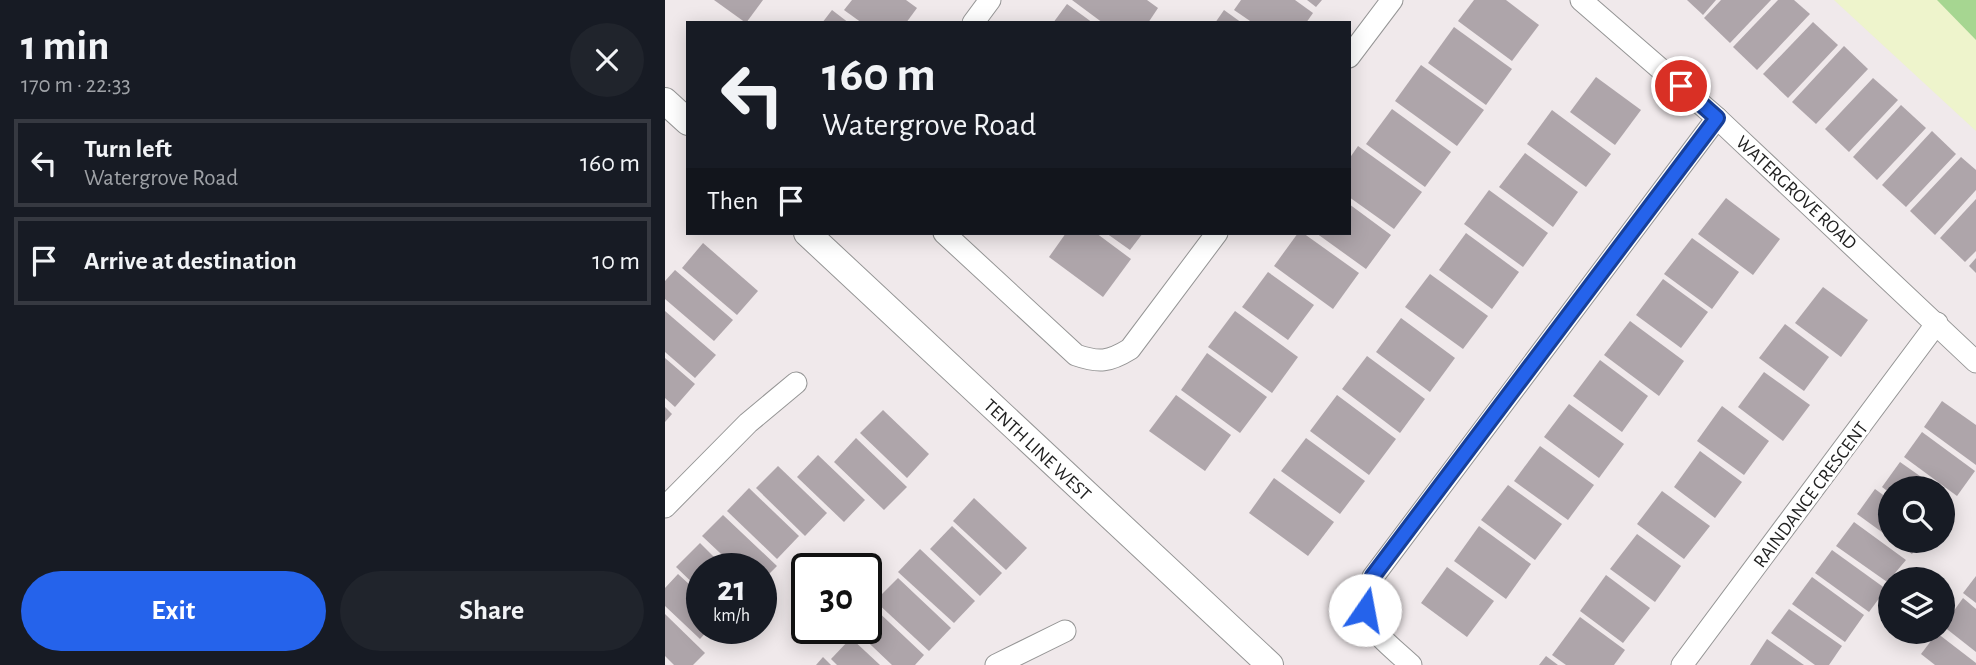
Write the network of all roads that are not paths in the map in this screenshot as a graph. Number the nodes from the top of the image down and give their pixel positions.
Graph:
1 (990, 0) edge
2 (1392, 0) edge
3 (1581, 0) edge
4 (974, 21) edge
5 (1351, 54) edge
6 (665, 101) edge
7 (1717, 118) junction
8 (686, 120) edge
9 (809, 235) edge
10 (946, 235) edge
11 (1216, 235) edge
12 (1937, 323) junction
13 (1976, 362) edge
14 (796, 383) dead end
15 (665, 507) edge
16 (1065, 631) dead end
17 (996, 665) edge
18 (1270, 665) edge
19 (1411, 665) edge
20 (1682, 665) edge

1 - 4 street
2 - 5 street
3 - 7 street, WATERGROVE ROAD
6 - 8 street
7 - 12 street, WATERGROVE ROAD
7 - 19 street
9 - 18 street, TENTH LINE WEST
10 - 11 street
12 - 13 street, WATERGROVE ROAD
12 - 20 street, RAINDANCE CRESCENT
14 - 15 street
16 - 17 street

